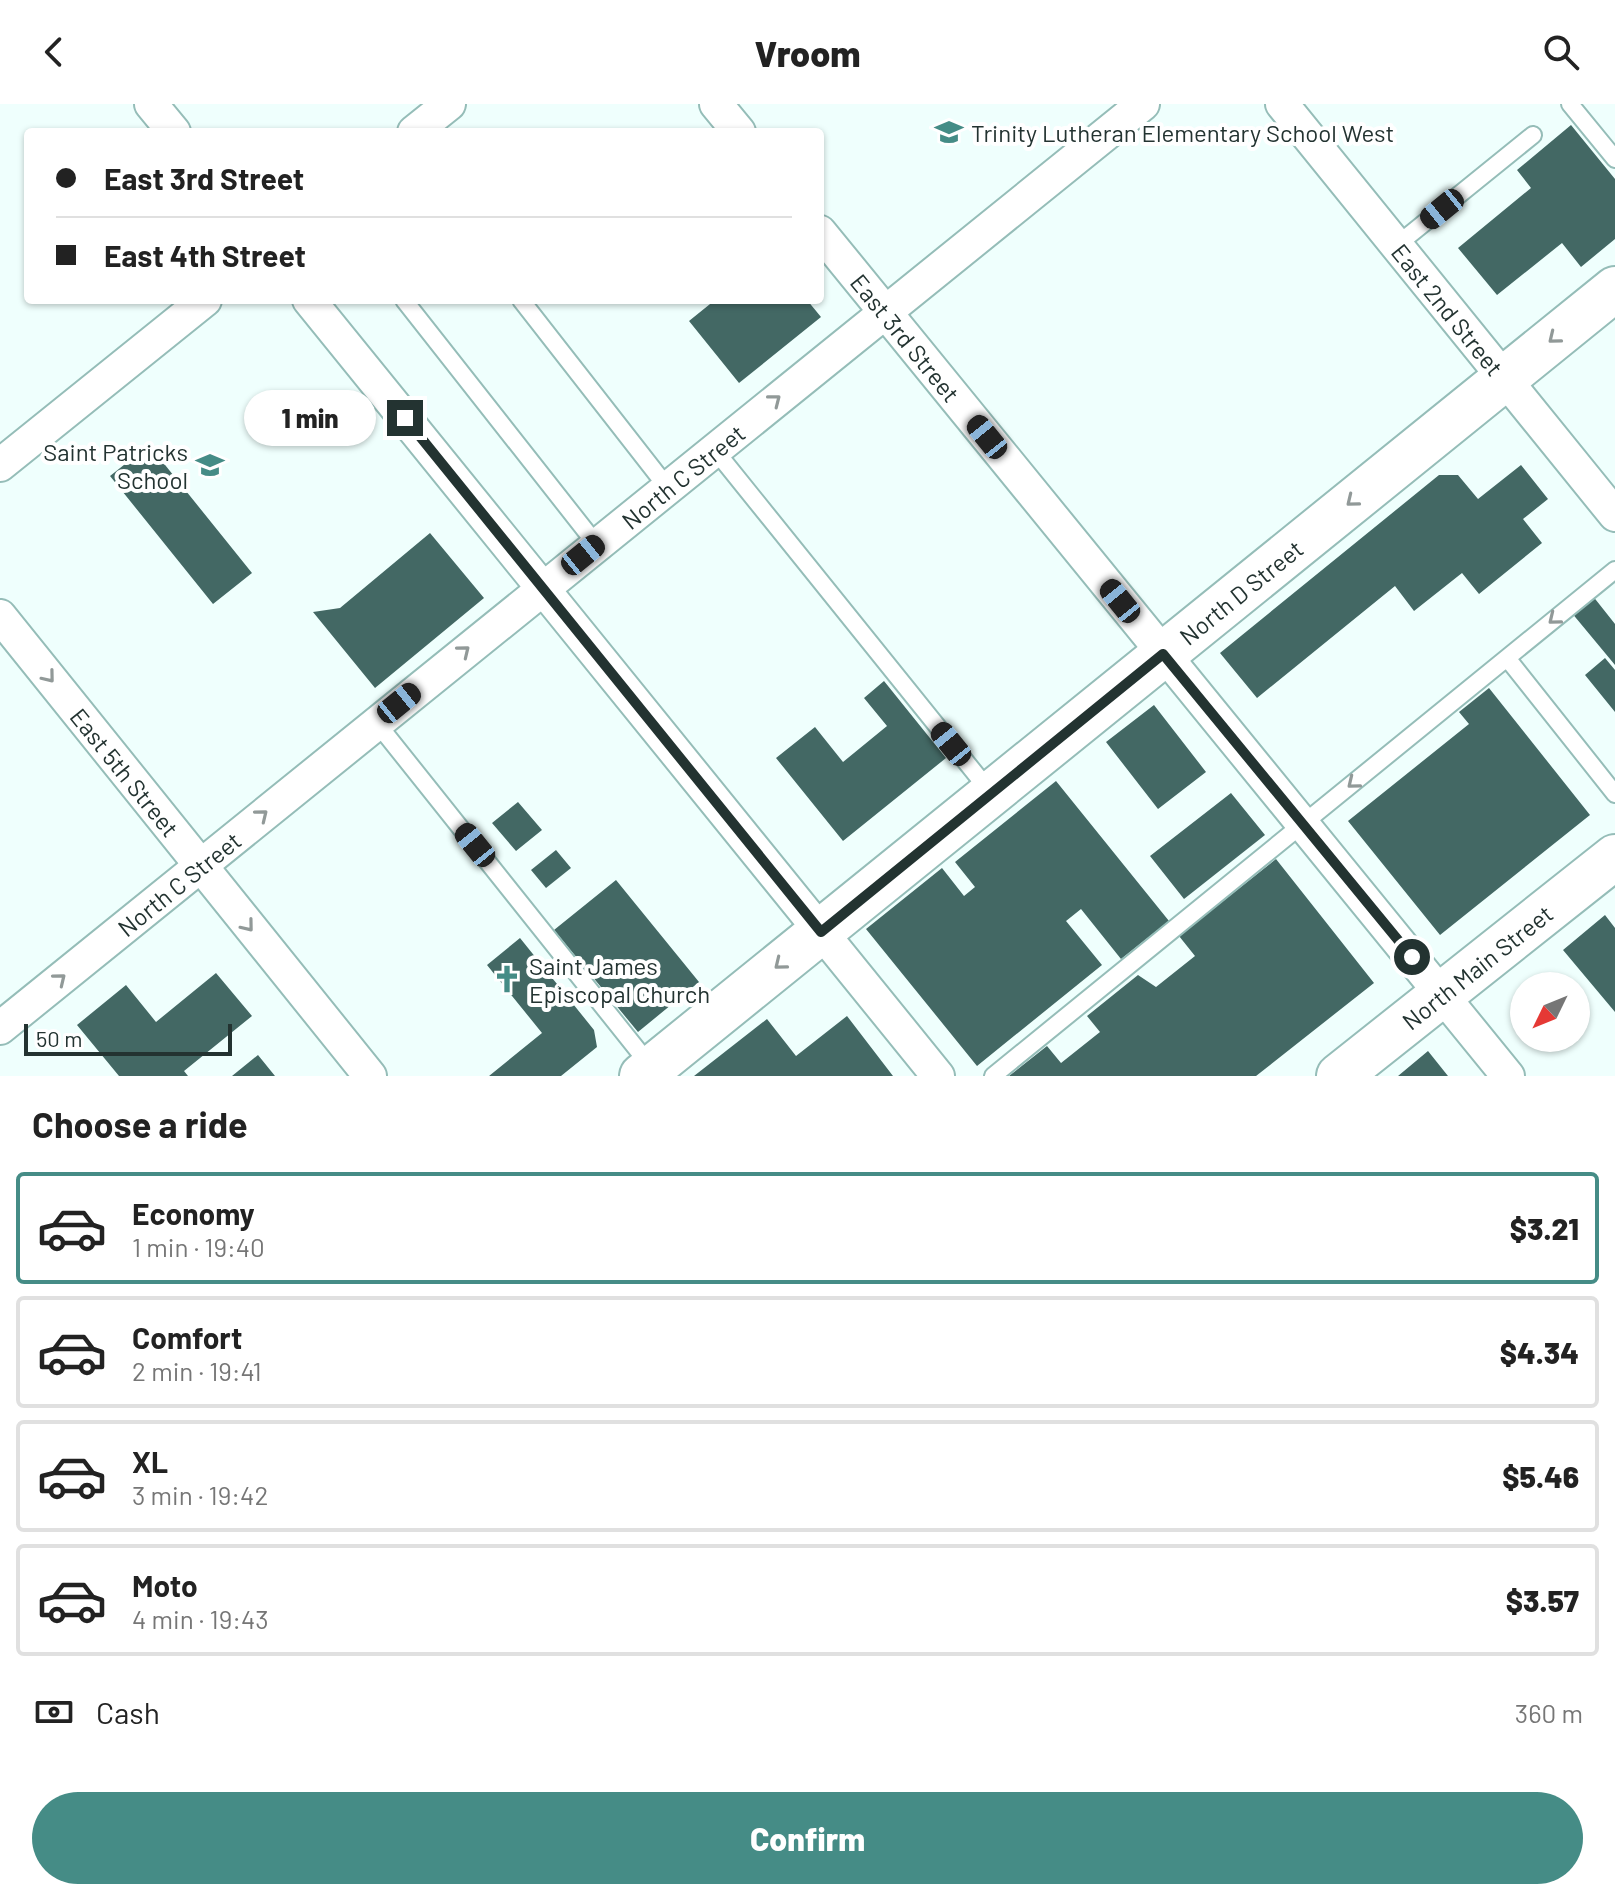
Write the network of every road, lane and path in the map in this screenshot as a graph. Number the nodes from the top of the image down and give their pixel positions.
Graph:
1 (151, 104) edge
2 (449, 104) edge
3 (716, 104) edge
4 (1143, 104) edge
5 (1282, 104) edge
6 (1570, 104) edge
7 (171, 128) edge
8 (419, 128) edge
9 (736, 128) edge
10 (1533, 135) dead end
11 (1615, 159) edge
12 (824, 237) edge
13 (1397, 245) junction
14 (1615, 289) edge
15 (200, 304) edge
16 (312, 304) edge
17 (407, 304) edge
18 (524, 304) edge
19 (885, 312) junction
20 (1505, 378) junction
21 (714, 449) junction
22 (0, 465) edge
23 (667, 487) junction
24 (1615, 515) edge
25 (596, 544) junction
26 (1615, 570) edge
27 (542, 588) junction
28 (0, 616) edge
29 (1163, 654) junction
30 (1507, 658) junction
31 (376, 722) junction
32 (991, 793) junction
33 (1615, 794) edge
34 (1303, 824) junction
35 (1615, 857) edge
36 (199, 865) junction
37 (821, 932) junction
38 (1442, 994) junction
39 (6, 1015) edge
40 (647, 1072) edge
41 (370, 1076) edge
42 (938, 1076) edge
43 (993, 1076) edge
44 (1339, 1076) edge
45 (1508, 1076) edge

1 - 7 street
2 - 8 street
3 - 9 street
4 - 19 street, North C Street
5 - 13 street, East 2nd Street
6 - 11 lane
10 - 13 lane
12 - 19 street, East 3rd Street
13 - 20 street, East 2nd Street
14 -> 20 main road, North D Street
15 - 22 street
16 - 27 street
17 - 25 lane
18 - 23 lane
21 -> 19 street, North C Street
19 - 29 street, East 3rd Street
20 - 24 street, East 2nd Street
20 -> 29 main road, North D Street
21 - 23 street, North C Street
21 - 32 lane
23 - 25 street, North C Street
25 - 27 street, North C Street
26 -> 30 lane
31 -> 27 street, North C Street
27 - 37 street
28 -> 36 street, East 5th Street
29 - 32 main road, North D Street
29 - 34 street, East 3rd Street
30 - 33 lane
30 -> 34 lane
36 -> 31 street, North C Street
31 - 40 lane
32 - 37 main road, North D Street
34 - 38 street, East 3rd Street
34 - 43 lane
35 - 38 main road, North Main Street
39 -> 36 street, North C Street
36 -> 41 street, East 5th Street
37 -> 40 main road, North D Street
37 - 42 street
38 - 44 main road, North Main Street
38 - 45 street, East 3rd Street

